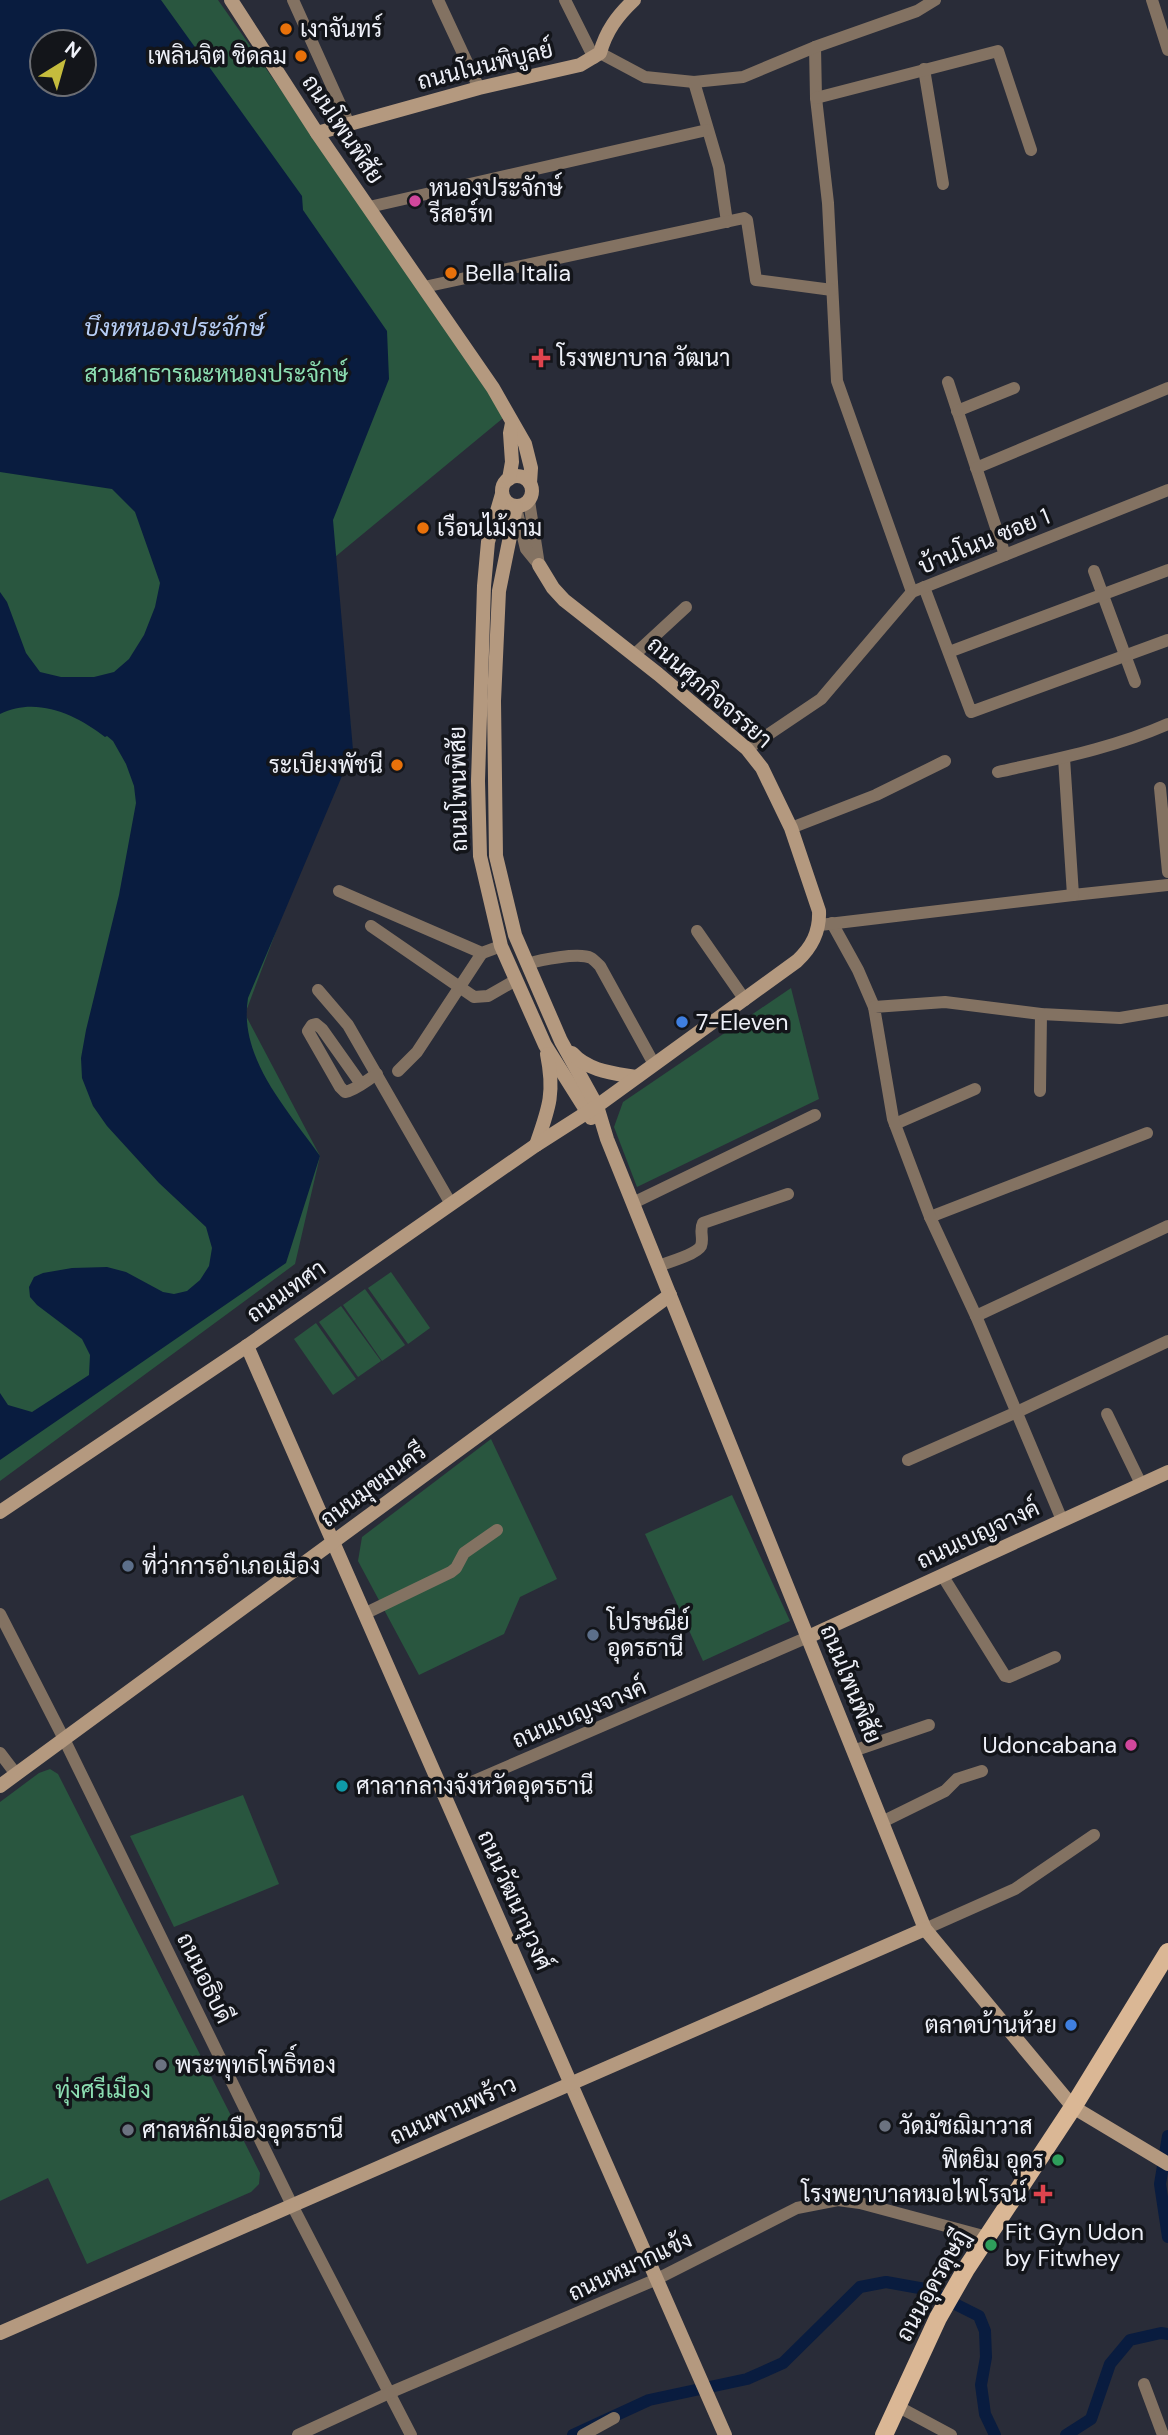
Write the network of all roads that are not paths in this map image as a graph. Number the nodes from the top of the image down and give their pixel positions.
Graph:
1 (231, 0) edge
2 (293, 0) edge
3 (438, 0) edge
4 (565, 0) edge
5 (634, 0) edge
6 (935, 0) edge
7 (1152, 0) edge
8 (816, 47) junction
9 (1168, 50) edge
10 (597, 56) junction
11 (924, 69) junction
12 (694, 82) junction
13 (479, 88) junction
14 (816, 98) junction
15 (349, 124) junction
16 (706, 130) junction
17 (317, 133) junction
18 (1031, 150) dead end
19 (943, 184) dead end
20 (369, 207) junction
21 (727, 222) junction
22 (424, 287) junction
23 (832, 290) junction
24 (948, 382) dead end
25 (1014, 388) dead end
26 (1168, 388) edge
27 (957, 411) junction
28 (512, 423) junction
29 (976, 468) junction
30 (509, 479) junction
31 (530, 483) junction
32 (1168, 490) edge
33 (502, 494) junction
34 (522, 504) junction
35 (508, 544) junction
36 (526, 549) junction
37 (1005, 555) junction
38 (539, 565) junction
39 (1168, 570) edge
40 (1094, 572) dead end
41 (918, 589) junction
42 (1102, 595) junction
43 (686, 607) dead end
44 (1168, 640) edge
45 (949, 652) junction
46 (634, 655) junction
47 (1125, 656) junction
48 (1135, 682) dead end
49 (1168, 724) edge
50 (747, 749) junction
51 (1064, 758) junction
52 (945, 761) dead end
53 (998, 772) dead end
54 (1160, 788) dead end
55 (791, 828) junction
56 (1168, 872) edge
57 (1168, 885) edge
58 (339, 891) dead end
59 (1073, 895) junction
60 (826, 924) junction
61 (371, 926) dead end
62 (696, 931) dead end
63 (501, 946) junction
64 (482, 953) junction
65 (527, 964) junction
66 (516, 980) junction
67 (460, 988) junction
68 (318, 990) dead end
69 (745, 1000) junction
70 (874, 1007) junction
71 (1168, 1010) edge
72 (1041, 1014) junction
73 (561, 1041) junction
74 (545, 1045) junction
75 (654, 1064) junction
76 (398, 1071) dead end
77 (377, 1074) junction
78 (636, 1077) junction
79 (361, 1084) junction
80 (975, 1088) dead end
81 (1040, 1091) dead end
82 (592, 1110) junction
83 (815, 1115) dead end
84 (895, 1124) junction
85 (1147, 1133) dead end
86 (536, 1144) junction
87 (788, 1194) dead end
88 (633, 1203) junction
89 (451, 1204) junction
90 (930, 1217) junction
91 (1168, 1226) edge
92 (658, 1266) junction
93 (670, 1295) junction
94 (976, 1316) junction
95 (1168, 1341) edge
96 (247, 1346) junction
97 (1017, 1412) junction
98 (1107, 1414) dead end
99 (908, 1460) dead end
100 (1168, 1472) edge
101 (1141, 1484) junction
102 (0, 1512) edge
103 (1062, 1520) junction
104 (496, 1530) dead end
105 (333, 1542) junction
106 (942, 1575) junction
107 (364, 1614) junction
108 (1, 1620) edge
109 (808, 1637) junction
110 (1055, 1657) dead end
111 (929, 1725) dead end
112 (64, 1739) junction
113 (853, 1751) junction
114 (0, 1753) edge
115 (982, 1771) dead end
116 (16, 1774) junction
117 (0, 1786) edge
118 (444, 1794) junction
119 (882, 1822) junction
120 (1094, 1835) dead end
121 (925, 1929) junction
122 (1168, 1952) edge
123 (571, 2083) junction
124 (1073, 2107) junction
125 (1168, 2164) edge
126 (292, 2205) junction
127 (987, 2237) junction
128 (657, 2279) junction
129 (0, 2333) edge
130 (1144, 2384) dead end
131 (390, 2393) junction
132 (897, 2406) junction
133 (614, 2418) dead end
134 (298, 2435) edge
135 (411, 2435) edge
136 (583, 2435) edge
137 (725, 2435) edge
138 (884, 2435) edge
139 (951, 2435) edge
140 (1163, 2435) edge

1 - 17 street, ถนนโพนพิสัย
2 - 15 street
3 - 13 street
4 - 10 street
5 - 10 street
6 - 8 street
7 - 9 street
8 - 12 street
8 - 14 street
10 - 12 street
10 - 13 street, ถนนโนนพิบูลย์
11 - 14 street
11 - 18 street
11 - 19 street
12 - 16 street
13 - 15 street, ถนนโนนพิบูลย์
14 - 23 street
15 - 17 street, ถนนโนนพิบูลย์
16 - 20 street
16 - 21 street
17 - 20 street, ถนนโพนพิสัย
20 - 22 street, ถนนโพนพิสัย
21 - 22 street
21 - 23 street
22 - 28 street, ถนนโพนพิสัย
23 - 41 street
24 - 27 street
25 - 27 street
26 - 29 street
27 - 29 street
28 - 30 street, ถนนโพนพิสัย
28 - 31 street, ถนนโพนพิสัย
29 - 37 street
30 - 31 street
30 - 33 street
31 - 34 street
32 - 37 street, บ้านโนน ซอย 1
33 - 34 street
33 - 63 street, ถนนโพนพิสัย
34 - 35 street, ถนนโพนพิสัย
34 - 36 street, ถนนศุภกิจจรรยา
34 - 38 street, ถนนศุภกิจจรรยา
35 - 36 street
35 - 65 street, ถนนโพนพิสัย
36 - 38 street, ถนนศุภกิจจรรยา
37 - 41 street, บ้านโนน ซอย 1
38 - 46 street, ถนนศุภกิจจรรยา
39 - 42 street
40 - 42 street
41 - 45 street
41 - 50 street, บ้านโนน ซอย 1
42 - 45 street
42 - 47 street
43 - 46 street
44 - 47 street
45 - 47 street
46 - 50 street, ถนนศุภกิจจรรยา
47 - 48 street
49 - 51 street
50 - 55 street, ถนนศุภกิจจรรยา
51 - 53 street
51 - 59 street
52 - 55 street
54 - 56 street
55 - 60 street, ถนนศุภกิจจรรยา
57 - 59 street
58 - 64 street
59 - 60 street
60 - 69 street
60 - 70 street
61 - 67 street
62 - 69 street
63 - 64 street
63 - 66 street, ถนนโพนพิสัย
64 - 67 street
65 - 73 street, ถนนโพนพิสัย
65 - 75 street
66 - 67 street
66 - 74 street, ถนนโพนพิสัย
67 - 76 street
68 - 77 street
69 - 75 street
70 - 72 street
70 - 84 street
71 - 72 street
72 - 81 street
73 - 78 street
73 - 82 street, ถนนโพนพิสัย
74 - 82 street, ถนนโพนพิสัย
74 - 86 street
75 - 78 street
77 - 79 street
77 - 89 street
78 - 82 street
79 - 79 street
80 - 84 street
82 - 86 street, ถนนเทศา
82 - 88 street, ถนนโพนพิสัย
83 - 88 street
84 - 90 street
85 - 90 street
86 - 89 street, ถนนเทศา
87 - 92 street
88 - 92 street, ถนนโพนพิสัย
89 - 96 street, ถนนเทศา
90 - 94 street
91 - 94 street
92 - 93 street, ถนนโพนพิสัย
93 - 105 street, ถนนมุขมนครี
93 - 109 street, ถนนโพนพิสัย
94 - 97 street
95 - 97 street
96 - 102 street, ถนนเทศา
96 - 105 street, ถนนวัฒนานุวงศ์
97 - 99 street
97 - 103 street
98 - 101 street
100 - 101 street, ถนนเบญจางค์
101 - 103 street, ถนนเบญจางค์
103 - 106 street, ถนนเบญจางค์
104 - 107 street
105 - 107 street, ถนนวัฒนานุวงศ์
105 - 112 street, ถนนมุขมนครี
106 - 109 street, ถนนเบญจางค์
106 - 110 street
107 - 118 street, ถนนวัฒนานุวงศ์
108 - 112 street, ถนนอธิบดี
109 - 113 street, ถนนโพนพิสัย
109 - 118 street, ถนนเบญงจางค์
111 - 113 street
112 - 116 street, ถนนมุขมนครี
112 - 126 street, ถนนอธิบดี
113 - 119 street, ถนนโพนพิสัย
114 - 116 street
115 - 119 street
116 - 117 street, ถนนมุขมนครี
118 - 123 street, ถนนวัฒนานุวงศ์
119 - 121 street, ถนนโพนพิสัย
120 - 121 street
121 - 123 street, ถนนพานพร้าว
121 - 124 street, ถนนโพนพิสัย
122 - 124 main road, ถนนอุดรดุษฎี
123 - 126 street, ถนนพานพร้าว
123 - 128 street, ถนนวัฒนานุวงศ์
124 - 125 street, ถนนโพนพิสัย
124 - 127 main road, ถนนอุดรดุษฎี
126 - 129 street, ถนนพานพร้าว
126 - 131 street, ถนนอธิบดี
127 - 128 street, ถนนหมากแข้ง
127 - 132 main road, ถนนอุดรดุษฎี
128 - 131 street, ถนนหมากแข้ง
128 - 137 street, ถนนวัฒนานุวงศ์
130 - 140 street
131 - 134 street, ถนนหมากแข้ง
131 - 135 street, ถนนอธิบดี
132 - 138 main road, ถนนอุดรดุษฎี
132 - 139 street
133 - 136 street

